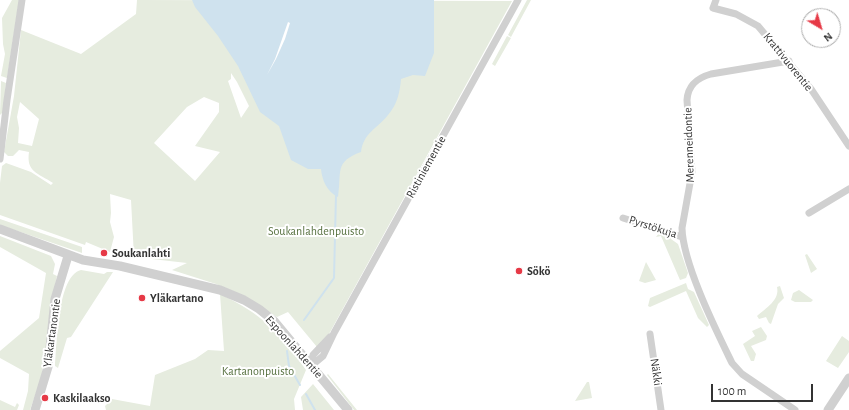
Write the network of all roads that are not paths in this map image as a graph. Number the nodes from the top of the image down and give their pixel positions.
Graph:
1 (22, 0) edge
2 (518, 0) edge
3 (716, 0) edge
4 (789, 61) junction
5 (2, 120) edge
6 (849, 146) edge
7 (0, 159) edge
8 (849, 189) edge
9 (810, 213) dead end
10 (623, 218) dead end
11 (0, 229) edge
12 (682, 237) junction
13 (68, 256) junction
14 (650, 334) dead end
15 (311, 366) junction
16 (849, 378) edge
17 (35, 410) edge
18 (348, 410) edge
19 (661, 410) edge
20 (795, 410) edge
21 (828, 410) edge

1 - 5 street
2 - 15 street, Ristiniementie
3 - 4 street, Krattivuorentie
4 - 6 street, Krattivuorentie
4 - 12 street, Merenneidontie
5 - 7 street
8 - 9 street
10 - 12 street, Pyrstökuja
11 - 13 street, Espoonlahdentie
12 - 20 street, Merenneidontie
13 - 15 street, Espoonlahdentie
13 - 17 street, Yläkartanontie
14 - 19 street, Näkki
15 - 18 street, Espoonlahdentie
16 - 21 street

